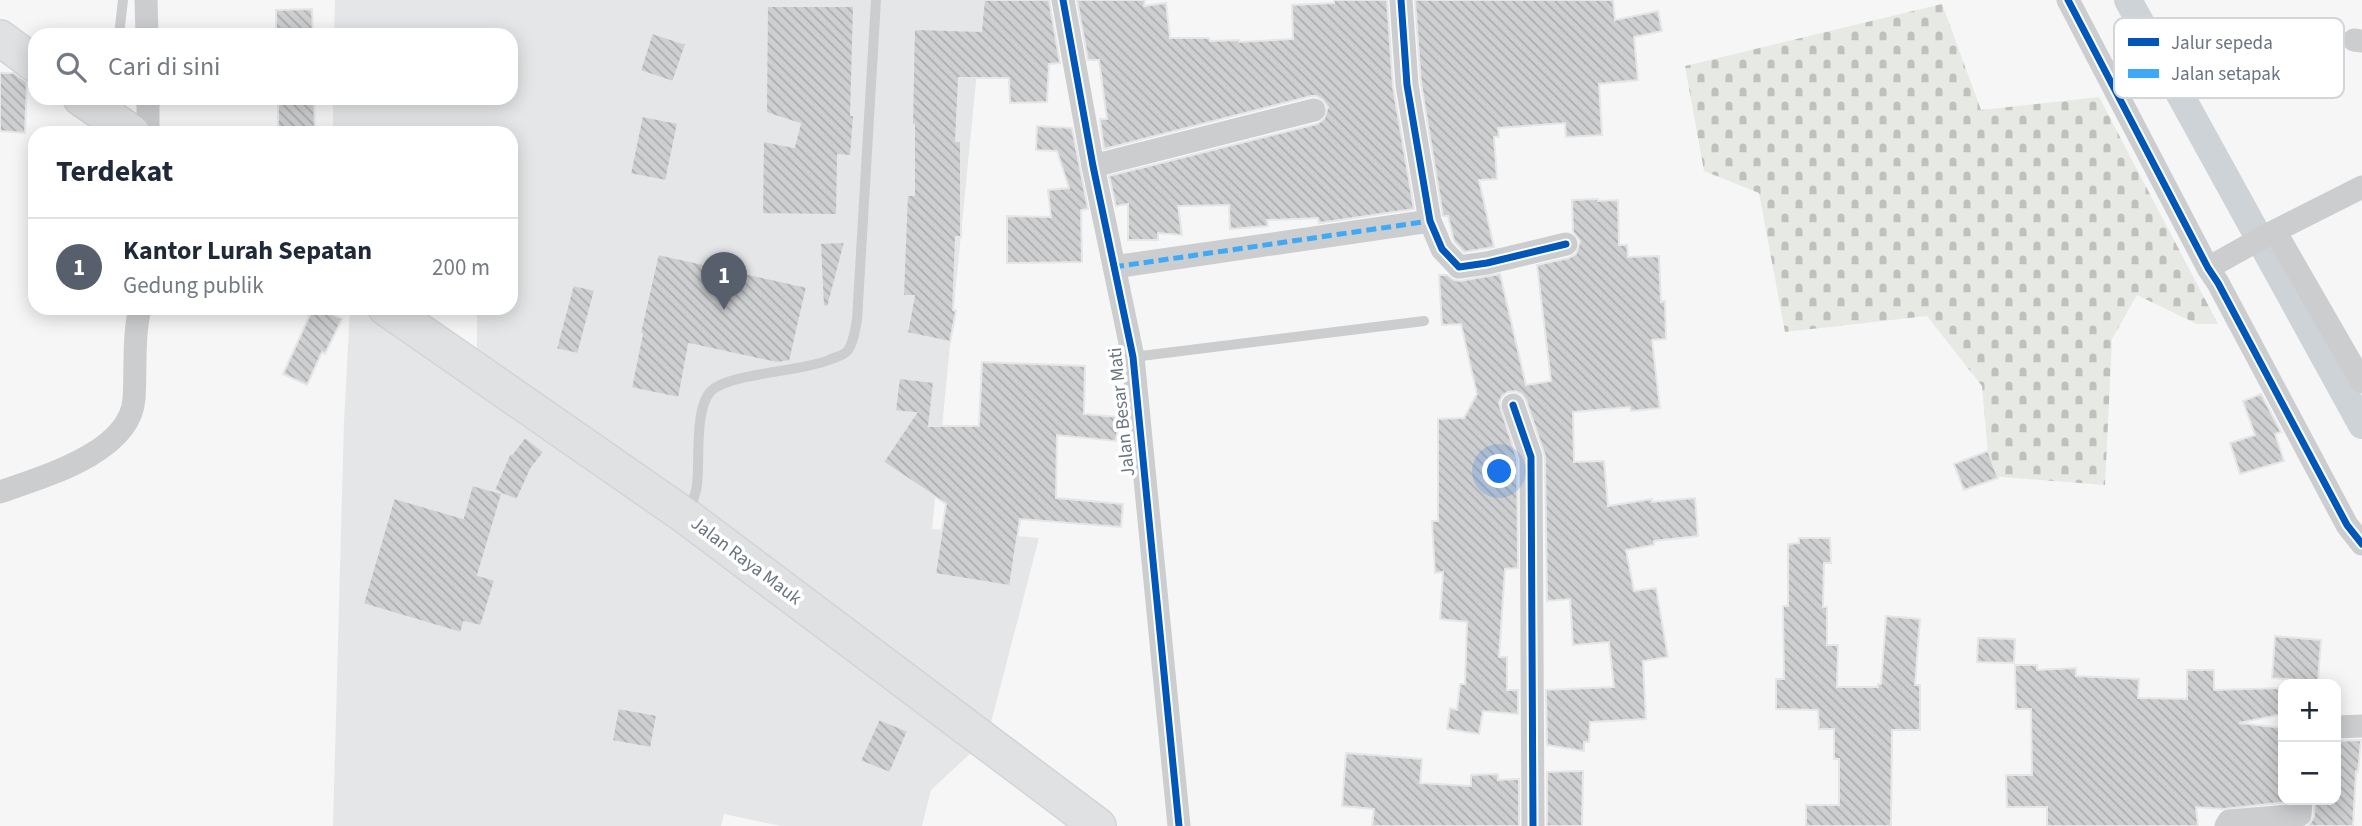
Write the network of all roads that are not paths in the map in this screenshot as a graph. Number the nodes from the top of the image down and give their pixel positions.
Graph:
1 (123, 0) edge
2 (146, 0) edge
3 (876, 0) edge
4 (1063, 0) edge
5 (1401, 0) edge
6 (2067, 0) edge
7 (120, 28) edge
8 (147, 28) edge
9 (0, 38) edge
10 (28, 59) edge
11 (2114, 85) edge
12 (2121, 98) edge
13 (148, 105) edge
14 (1314, 110) dead end
15 (148, 126) edge
16 (1093, 166) junction
17 (2362, 187) edge
18 (1430, 221) junction
19 (2271, 233) junction
20 (1566, 244) dead end
21 (2213, 265) junction
22 (1114, 267) junction
23 (139, 315) edge
24 (396, 315) edge
25 (1423, 321) dead end
26 (1133, 357) junction
27 (2362, 382) edge
28 (1513, 405) dead end
29 (0, 470) edge
30 (28, 482) junction
31 (0, 492) edge
32 (687, 517) junction
33 (2362, 544) edge
34 (2362, 726) edge
35 (2341, 727) edge
36 (2301, 805) edge
37 (1098, 826) edge
38 (1179, 826) edge
39 (1533, 826) edge
40 (2227, 826) edge

1 - 7 lane
2 - 8 street
3 - 32 lane
4 - 16 street, Jalan Besar Mati
5 - 18 street
6 - 11 street
9 - 10 main road
12 - 21 street
13 - 15 street
14 - 16 street
16 - 22 street, Jalan Besar Mati
17 - 19 street
18 - 20 street
18 - 22 street
19 - 21 street
19 - 27 street
21 - 33 street
22 - 26 street, Jalan Besar Mati
23 - 30 street
24 - 32 main road, Jalan Raya Mauk
25 - 26 lane
26 - 38 street, Jalan Besar Mati
28 - 39 street
29 - 30 street
30 - 31 street
32 - 37 main road, Jalan Raya Mauk
34 - 35 street
36 - 40 street

